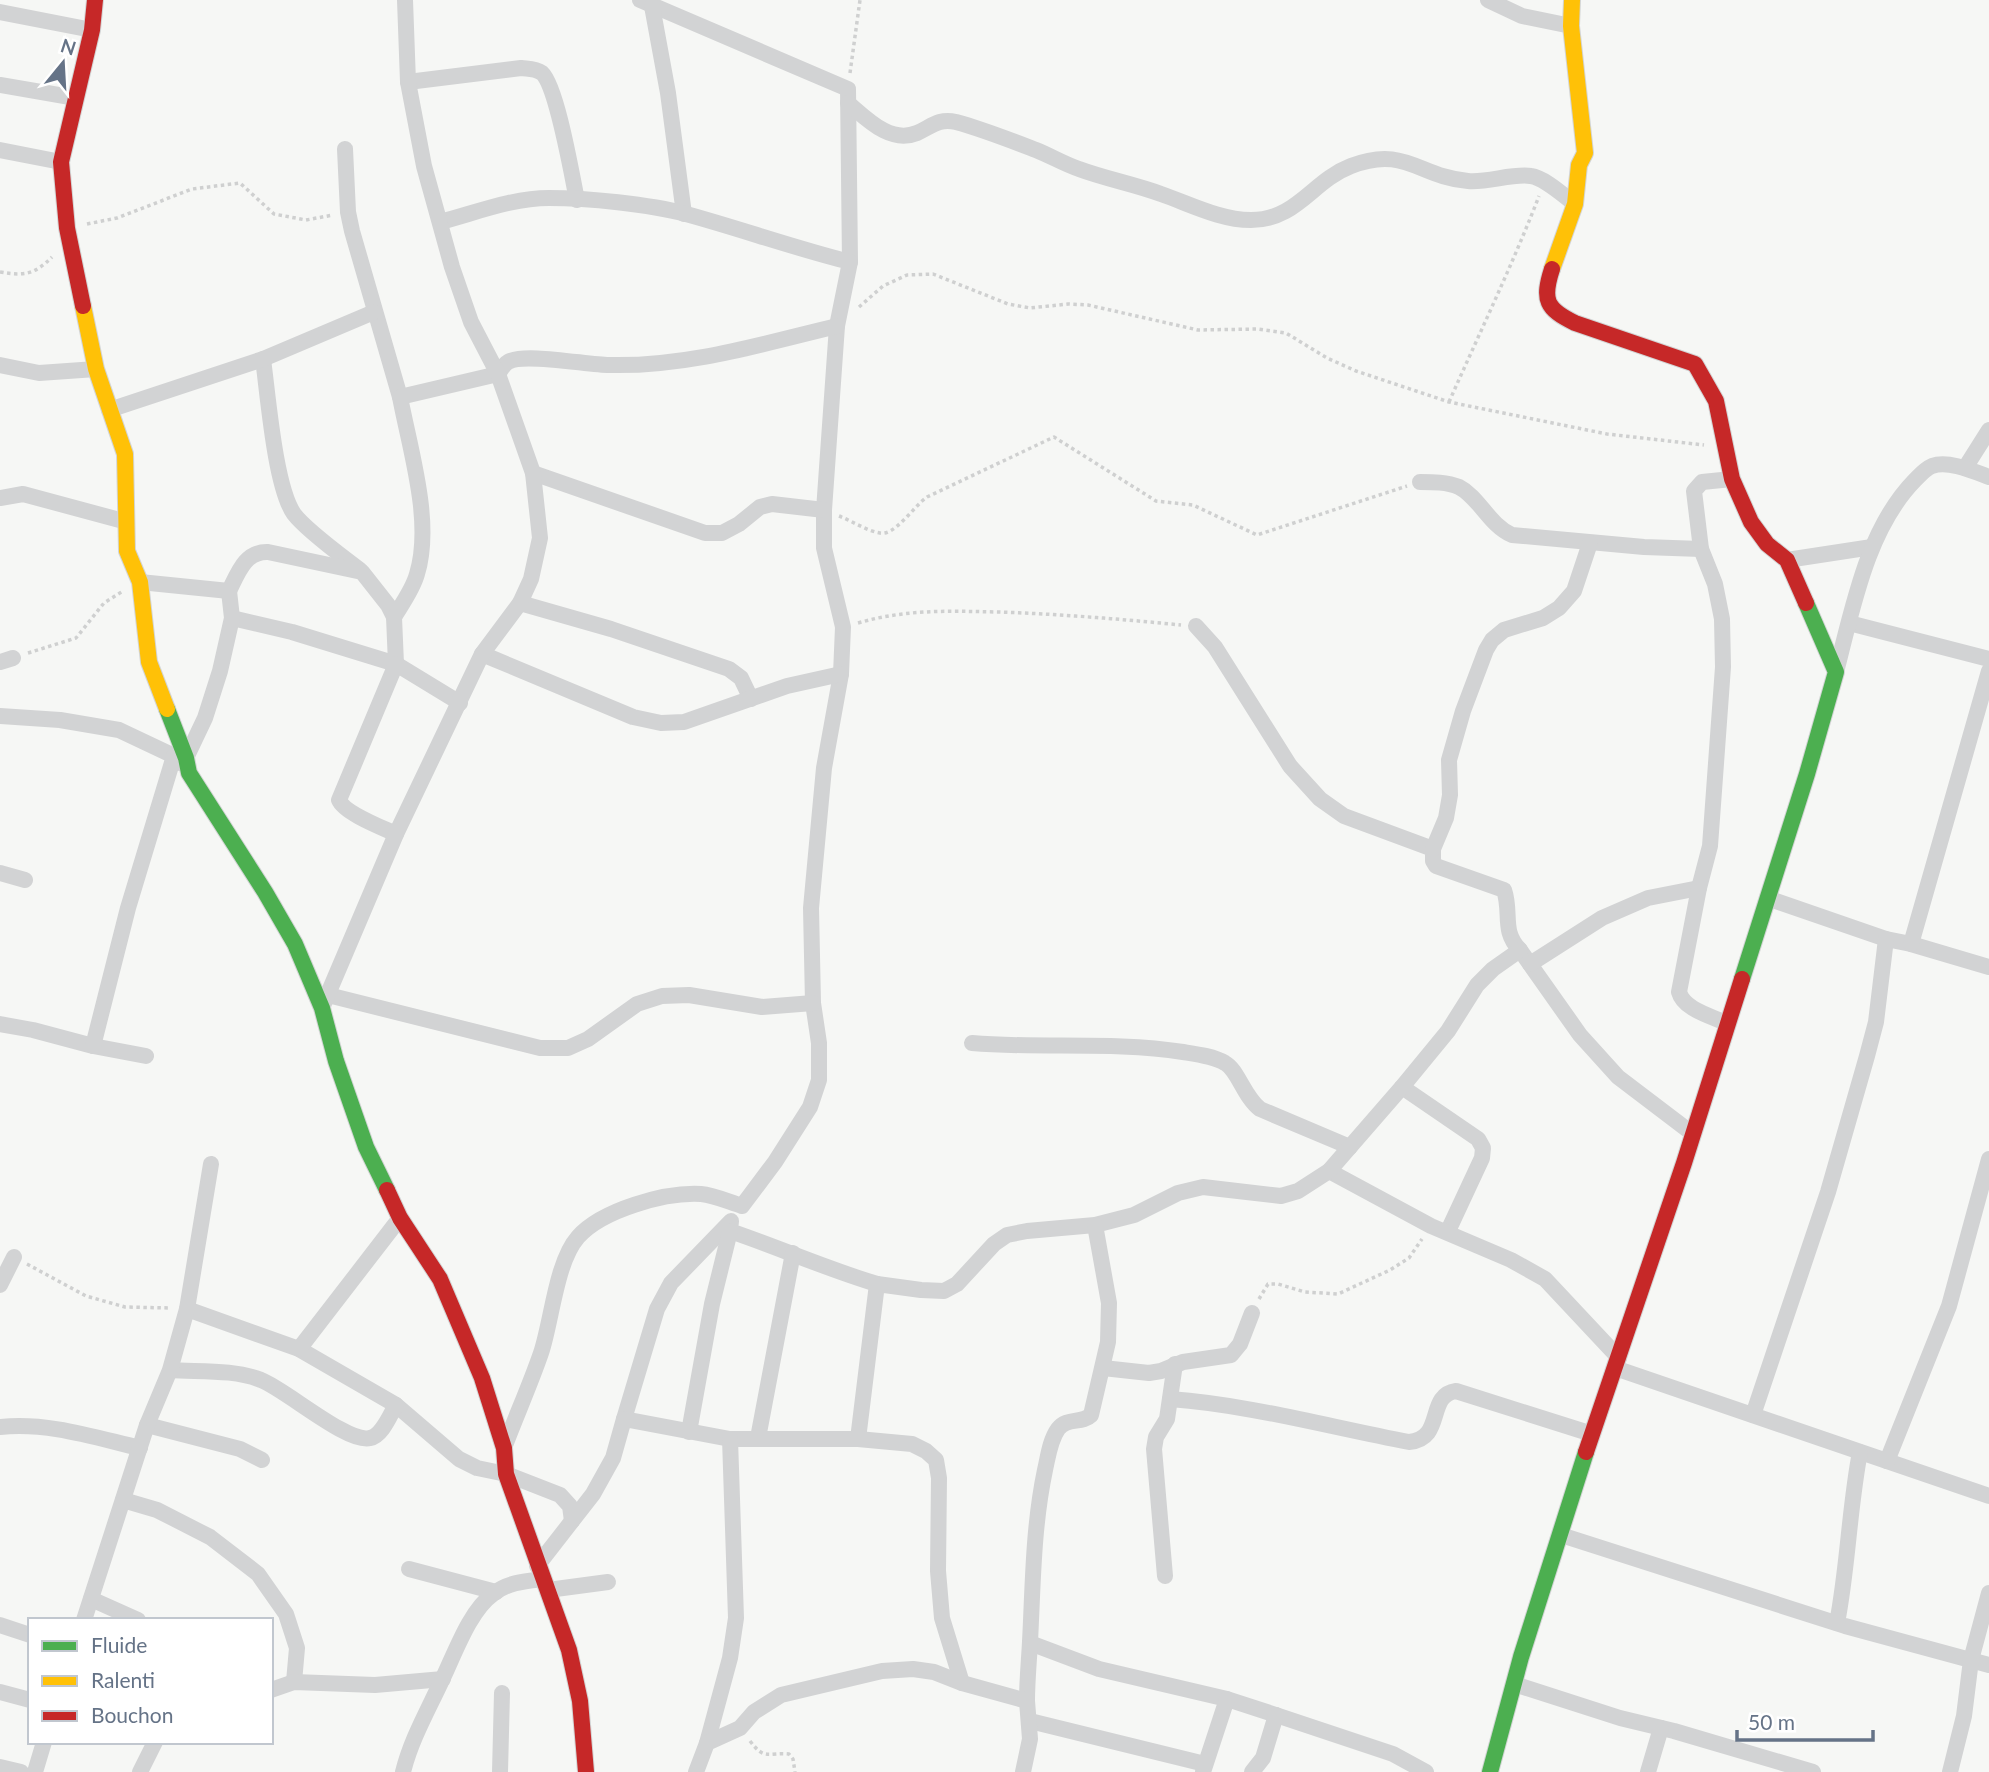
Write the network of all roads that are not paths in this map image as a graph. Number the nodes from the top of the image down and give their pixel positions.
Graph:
1 (95, 0) edge
2 (405, 0) edge
3 (1488, 0) edge
4 (1572, 0) edge
5 (646, 3) edge
6 (0, 12) edge
7 (1571, 26) junction
8 (92, 30) junction
9 (408, 82) junction
10 (0, 85) edge
11 (848, 96) junction
12 (76, 98) junction
13 (345, 149) dead end
14 (0, 150) edge
15 (61, 162) junction
16 (577, 200) junction
17 (1575, 204) junction
18 (684, 214) junction
19 (440, 222) junction
20 (850, 262) junction
21 (374, 312) junction
22 (837, 326) junction
23 (263, 359) junction
24 (0, 365) edge
25 (96, 369) junction
26 (498, 374) junction
27 (400, 397) junction
28 (109, 410) junction
29 (1989, 430) edge
30 (1965, 468) junction
31 (533, 473) junction
32 (1989, 477) edge
33 (1732, 478) junction
34 (1420, 482) road end
35 (0, 498) edge
36 (824, 510) junction
37 (127, 522) junction
38 (1590, 543) junction
39 (1872, 547) junction
40 (1701, 549) junction
41 (1787, 560) junction
42 (362, 572) junction
43 (140, 582) junction
44 (229, 591) junction
45 (520, 603) junction
46 (394, 617) junction
47 (233, 618) junction
48 (1849, 623) junction
49 (1196, 626) road end
50 (482, 654) junction
51 (1989, 659) edge
52 (396, 664) junction
53 (1989, 671) edge
54 (1836, 672) junction
55 (841, 674) junction
56 (751, 699) junction
57 (460, 703) junction
58 (0, 716) edge
59 (183, 762) junction
60 (396, 834) junction
61 (1433, 849) junction
62 (0, 873) edge
63 (25, 880) dead end
64 (1699, 888) junction
65 (1767, 898) junction
66 (1886, 939) junction
67 (1911, 944) junction
68 (1520, 950) junction
69 (1530, 964) junction
70 (1989, 967) edge
71 (325, 1001) junction
72 (813, 1003) junction
73 (0, 1024) edge
74 (1728, 1024) junction
75 (972, 1043) dead end
76 (93, 1046) junction
77 (146, 1056) dead end
78 (1402, 1087) junction
79 (1693, 1134) junction
80 (1350, 1147) junction
81 (1989, 1158) edge
82 (211, 1164) dead end
83 (1329, 1171) junction
84 (742, 1206) junction
85 (400, 1218) junction
86 (1095, 1225) junction
87 (730, 1226) junction
88 (1448, 1231) junction
89 (793, 1252) junction
90 (13, 1257) road end
91 (0, 1284) edge
92 (877, 1284) junction
93 (187, 1308) junction
94 (1252, 1313) road end
95 (299, 1349) junction
96 (1617, 1363) junction
97 (1175, 1364) junction
98 (1103, 1368) junction
99 (170, 1370) junction
100 (1170, 1399) junction
101 (396, 1405) junction
102 (1753, 1415) junction
103 (624, 1419) junction
104 (147, 1425) junction
105 (0, 1427) edge
106 (689, 1432) junction
107 (1592, 1434) junction
108 (758, 1438) junction
109 (730, 1439) junction
110 (858, 1439) junction
111 (140, 1448) junction
112 (504, 1448) junction
113 (1860, 1452) junction
114 (262, 1460) dead end
115 (1887, 1461) junction
116 (506, 1474) junction
117 (1989, 1496) edge
118 (123, 1500) junction
119 (572, 1521) junction
120 (1561, 1535) junction
121 (409, 1569) dead end
122 (1165, 1576) dead end
123 (543, 1578) junction
124 (608, 1582) dead end
125 (496, 1592) junction
126 (1989, 1593) edge
127 (91, 1599) junction
128 (85, 1618) edge
129 (134, 1618) edge
130 (1837, 1623) junction
131 (0, 1625) edge
132 (28, 1633) edge
133 (1030, 1643) junction
134 (1971, 1660) junction
135 (1989, 1665) edge
136 (443, 1679) junction
137 (294, 1682) junction
138 (962, 1683) junction
139 (1514, 1684) junction
140 (273, 1689) edge
141 (0, 1692) edge
142 (502, 1693) dead end
143 (28, 1699) edge
144 (1227, 1699) junction
145 (1027, 1701) junction
146 (1276, 1715) junction
147 (1030, 1721) junction
148 (1661, 1728) junction
149 (707, 1743) junction
150 (43, 1744) edge
151 (154, 1744) edge
152 (0, 1768) edge
153 (1204, 1768) edge
154 (1792, 1769) edge
155 (21, 1772) edge
156 (35, 1772) edge
157 (140, 1772) edge
158 (403, 1772) edge
159 (500, 1772) edge
160 (586, 1772) edge
161 (696, 1772) edge
162 (1023, 1772) edge
163 (1252, 1772) edge
164 (1426, 1772) edge
165 (1490, 1772) edge
166 (1648, 1772) edge
167 (1813, 1772) edge
168 (1950, 1772) edge

1 - 8 street
2 - 9 street
3 - 7 street
4 - 7 street
5 - 11 street
5 - 18 street
6 - 8 street
7 - 17 street
8 - 12 street
9 - 16 street
9 - 19 street
10 - 12 street
11 - 17 street
11 - 20 street
12 - 15 street
13 - 21 street
14 - 15 street
15 - 25 street
16 - 18 street
16 - 19 street
17 - 33 street
18 - 20 street
19 - 26 street
20 - 22 street
21 - 23 street
21 - 27 street
22 - 26 street
22 - 36 street
23 - 28 street
23 - 42 street
24 - 25 street
25 - 28 street
26 - 27 street
26 - 31 street
27 - 46 street
28 - 37 street
29 - 30 street
30 - 32 street
30 - 39 street
31 - 36 street
31 - 45 street
33 - 40 street
33 - 41 street
34 - 38 street
35 - 37 street
36 - 55 street
37 - 43 street
38 - 40 street
38 - 61 street
39 - 41 street
39 - 48 street
40 - 64 street
41 - 54 street
42 - 44 street
42 - 46 street
43 - 44 street
43 - 59 street
44 - 47 street
45 - 50 street
45 - 56 street
46 - 52 street
47 - 52 street
47 - 59 street
48 - 51 street
48 - 54 street
49 - 61 street
50 - 56 street
50 - 57 street
52 - 57 street
52 - 60 street
53 - 67 street
54 - 65 street
55 - 56 street
55 - 72 street
57 - 60 street
58 - 59 street
59 - 71 street
59 - 76 street
60 - 71 street
61 - 68 street
62 - 63 street
64 - 69 street
64 - 74 street
65 - 66 street
65 - 74 street
66 - 67 street
66 - 102 street
67 - 70 street
68 - 69 street
68 - 78 street
69 - 79 street
71 - 72 street
71 - 85 street
72 - 84 street
73 - 76 street
74 - 79 street
75 - 80 street
76 - 77 street
78 - 80 street
78 - 88 street
79 - 96 street
80 - 83 street
81 - 115 street
82 - 93 street
83 - 86 street
83 - 88 street
84 - 87 street
84 - 112 street
85 - 95 street
85 - 112 street
86 - 92 street
86 - 98 street
87 - 89 street
87 - 103 street
87 - 106 street
88 - 96 street
89 - 92 street
89 - 108 street
90 - 91 street
92 - 110 street
93 - 95 street
93 - 99 street
94 - 97 street
95 - 101 street
96 - 102 street
96 - 107 street
97 - 98 street
97 - 100 street
98 - 133 street
99 - 101 street
99 - 104 street
100 - 107 street
100 - 122 street
101 - 116 street
102 - 113 street
103 - 106 street
103 - 119 street
104 - 111 street
104 - 114 street
105 - 111 street
106 - 109 street
107 - 120 street
108 - 109 street
108 - 110 street
109 - 149 street
110 - 138 street
111 - 118 street
112 - 116 street
113 - 115 street
113 - 130 street
115 - 117 street
116 - 119 street
116 - 123 street
118 - 127 street
118 - 137 street
119 - 123 street
120 - 130 street
120 - 139 street
121 - 125 street
123 - 124 street
123 - 125 street
123 - 160 street
125 - 136 street
126 - 134 street
127 - 128 street
127 - 129 street
130 - 134 street
131 - 132 street
133 - 144 street
133 - 145 street
134 - 135 street
134 - 168 street
136 - 137 street
136 - 158 street
137 - 140 street
138 - 145 street
138 - 149 street
139 - 148 street
139 - 165 street
141 - 143 street
142 - 159 street
144 - 146 street
144 - 153 street
145 - 147 street
146 - 163 street
146 - 164 street
147 - 153 street
147 - 162 street
148 - 154 street
148 - 166 street
149 - 161 street
150 - 156 street
151 - 157 street
152 - 155 street
154 - 167 street

